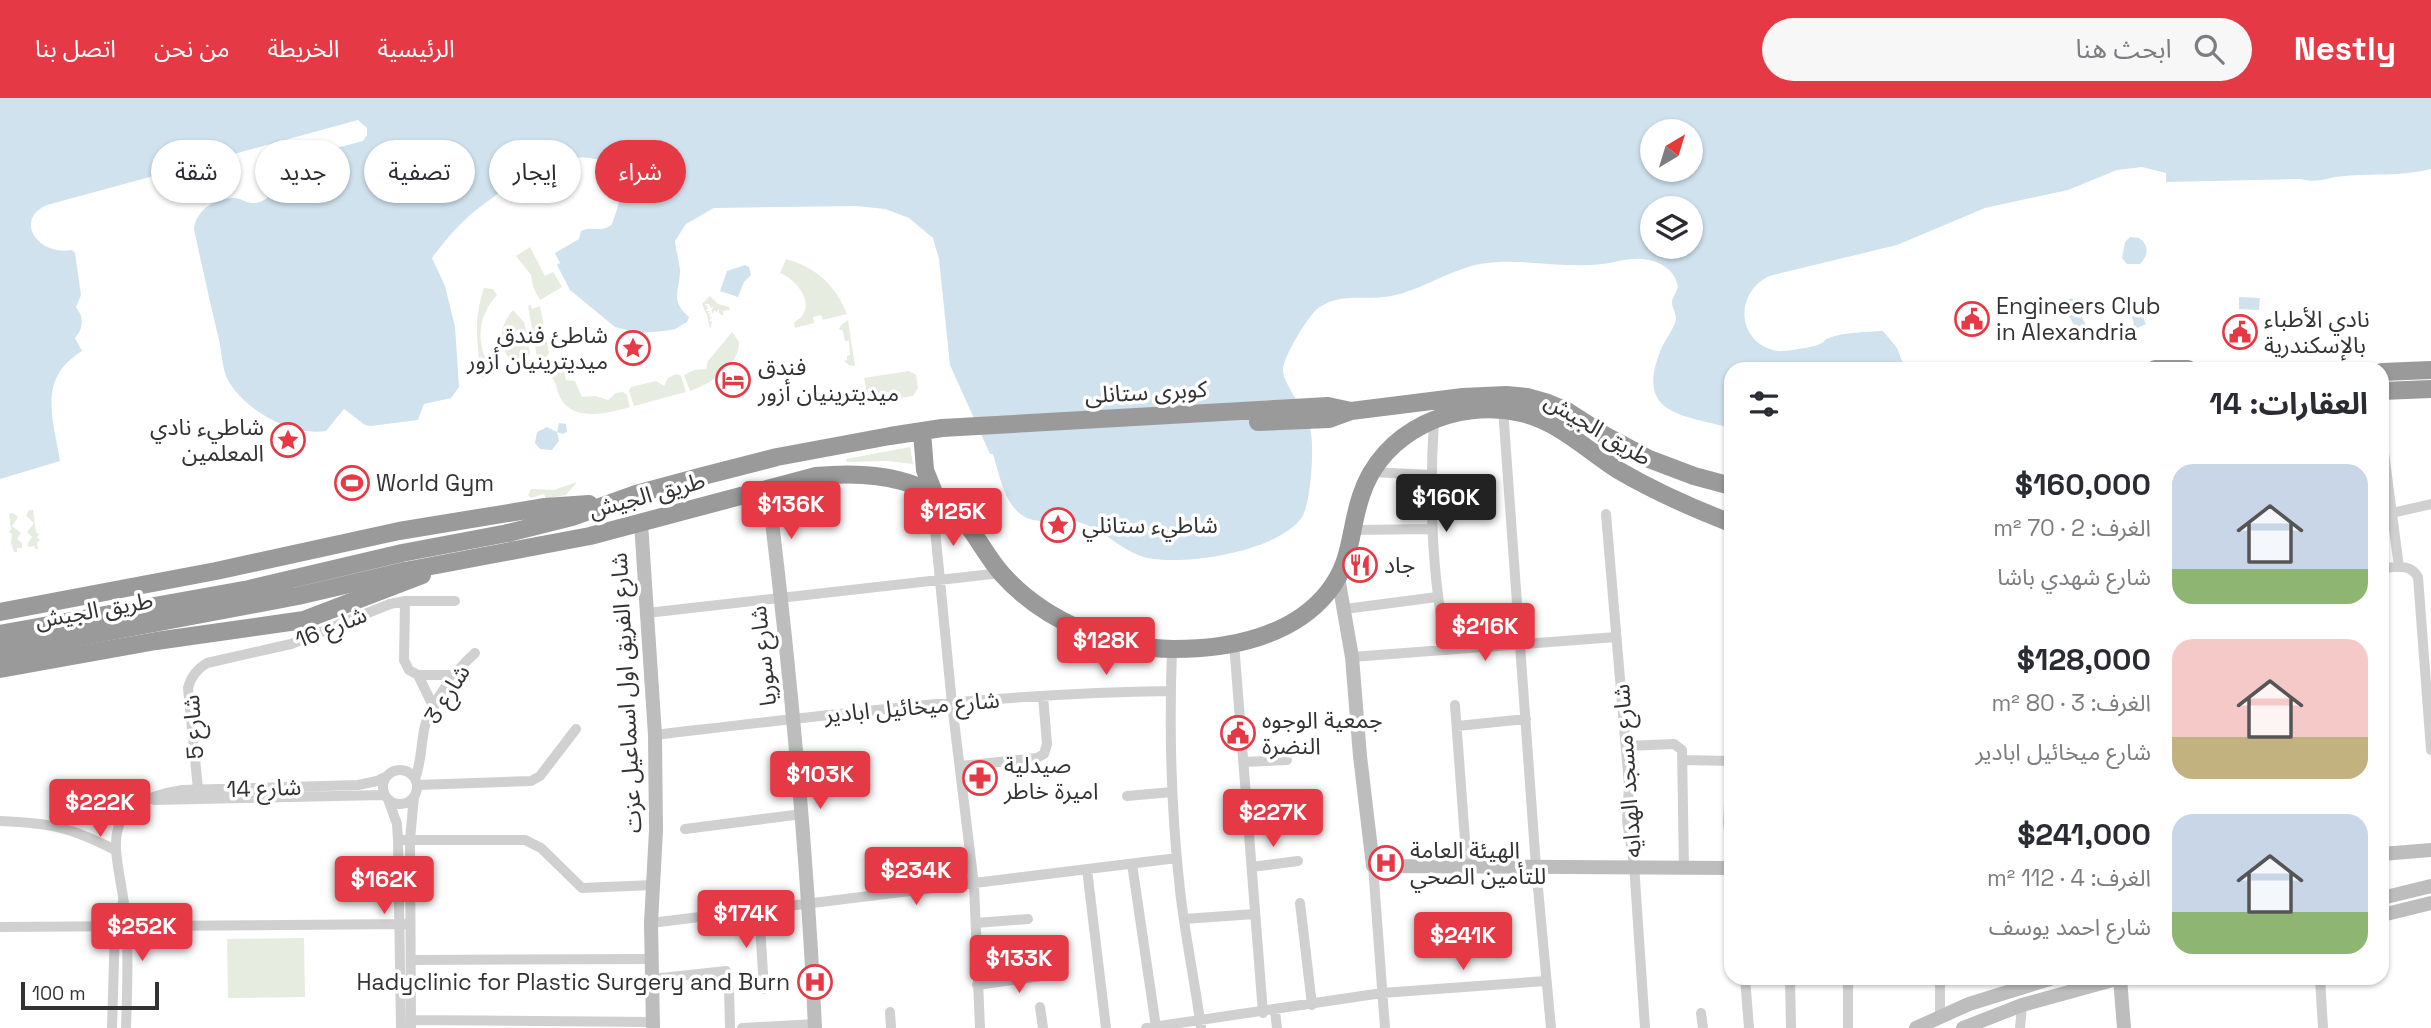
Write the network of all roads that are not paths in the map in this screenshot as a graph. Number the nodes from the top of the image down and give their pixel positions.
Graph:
1 (2431, 370) edge
2 (2389, 372) edge
3 (2431, 390) edge
4 (2389, 391) edge
5 (1503, 409) junction
6 (1353, 410) joint
7 (1434, 420) junction
8 (943, 431) joint
9 (922, 432) junction
10 (1371, 472) junction
11 (1430, 475) junction
12 (1724, 484) edge
13 (768, 488) junction
14 (2389, 490) edge
15 (935, 495) junction
16 (606, 503) junction
17 (2431, 504) edge
18 (2392, 513) junction
19 (1606, 514) dead end
20 (934, 519) dead end
21 (1724, 520) edge
22 (640, 523) junction
23 (1431, 529) junction
24 (1353, 530) junction
25 (269, 560) junction
26 (454, 562) junction
27 (2399, 567) junction
28 (2389, 568) edge
29 (1001, 572) junction
30 (1338, 577) junction
31 (941, 580) junction
32 (2431, 586) edge
33 (2420, 589) junction
34 (1437, 597) junction
35 (779, 598) junction
36 (405, 601) junction
37 (455, 601) dead end
38 (41, 605) junction
39 (1345, 608) junction
40 (4, 611) edge
41 (647, 613) junction
42 (283, 624) junction
43 (0, 634) edge
44 (1616, 637) junction
45 (1234, 643) junction
46 (1520, 645) junction
47 (2427, 646) edge
48 (1172, 649) junction
49 (1447, 650) junction
50 (0, 652) edge
51 (475, 653) dead end
52 (1352, 657) junction
53 (44, 660) junction
54 (207, 663) joint
55 (7, 668) edge
56 (418, 676) junction
57 (455, 676) junction
58 (1171, 691) junction
59 (1043, 695) junction
60 (952, 704) junction
61 (1455, 705) dead end
62 (434, 708) junction
63 (792, 719) junction
64 (1526, 719) junction
65 (1457, 726) junction
66 (576, 729) dead end
67 (655, 734) junction
68 (1626, 746) junction
69 (2431, 750) edge
70 (1287, 760) dead end
71 (1683, 760) junction
72 (1244, 762) junction
73 (1724, 763) edge
74 (961, 766) junction
75 (385, 777) junction
76 (416, 782) junction
77 (1172, 792) junction
78 (198, 795) junction
79 (414, 796) junction
80 (1127, 796) dead end
81 (386, 797) junction
82 (802, 814) junction
83 (0, 821) edge
84 (685, 829) dead end
85 (398, 840) junction
86 (410, 840) junction
87 (115, 850) junction
88 (2431, 850) edge
89 (2389, 853) edge
90 (1177, 858) junction
91 (1298, 861) dead end
92 (1132, 864) junction
93 (1373, 866) junction
94 (1252, 867) junction
95 (1467, 867) junction
96 (1536, 867) junction
97 (1634, 868) junction
98 (1684, 868) junction
99 (1724, 868) edge
100 (1087, 869) junction
101 (653, 885) junction
102 (974, 885) junction
103 (2431, 886) edge
104 (2389, 896) edge
105 (123, 902) junction
106 (1300, 903) dead end
107 (2431, 903) edge
108 (809, 904) junction
109 (759, 910) junction
110 (2389, 913) edge
111 (1255, 914) junction
112 (1028, 919) dead end
113 (1184, 919) junction
114 (651, 923) junction
115 (976, 923) junction
116 (405, 924) junction
117 (0, 927) edge
118 (115, 928) junction
119 (127, 928) junction
120 (652, 959) junction
121 (411, 960) junction
122 (726, 971) dead end
123 (1056, 974) dead end
124 (652, 979) junction
125 (1546, 981) junction
126 (977, 985) junction
127 (1746, 985) edge
128 (1790, 985) edge
129 (1848, 985) edge
130 (1940, 985) edge
131 (2018, 985) edge
132 (2095, 985) edge
133 (2121, 985) edge
134 (2320, 985) edge
135 (729, 988) dead end
136 (764, 989) dead end
137 (1382, 993) junction
138 (1312, 1005) junction
139 (2022, 1005) junction
140 (1040, 1007) dead end
141 (1275, 1011) junction
142 (890, 1012) dead end
143 (1263, 1013) junction
144 (1701, 1013) dead end
145 (1940, 1016) junction
146 (411, 1024) edge
147 (1201, 1024) edge
148 (653, 1025) edge
149 (815, 1026) edge
150 (1151, 1027) edge
151 (112, 1028) edge
152 (126, 1028) edge
153 (401, 1028) edge
154 (730, 1028) edge
155 (742, 1028) edge
156 (891, 1028) edge
157 (979, 1028) edge
158 (1043, 1028) edge
159 (1107, 1028) edge
160 (1277, 1028) edge
161 (1385, 1028) edge
162 (1551, 1028) edge
163 (1645, 1028) edge
164 (1703, 1028) edge
165 (1749, 1028) edge
166 (1791, 1028) edge
167 (1848, 1028) edge
168 (1916, 1028) edge
169 (1963, 1028) edge
170 (2020, 1028) edge
171 (2124, 1028) edge
172 (2323, 1028) edge

1 - 2 highway
3 - 4 highway
5 - 7 highway, طريق الجيش
5 - 21 highway, طريق الجيش
5 - 46 street
6 - 8 highway, كوبرى ستانلى
6 - 12 highway, طريق الجيش
7 - 10 highway, طريق الجيش
7 - 11 street
8 - 9 highway, طريق الجيش
9 - 15 highway
9 - 16 highway, طريق الجيش
10 - 11 street
10 - 24 highway, طريق الجيش
11 - 23 street
13 - 15 highway, طريق الجيش
13 - 22 highway, طريق الجيش
13 - 35 street, شارع سوريا
14 - 18 street
15 - 29 highway, طريق الجيش
16 - 25 highway
16 - 43 highway, طريق الجيش, bridge
17 - 18 street
18 - 27 street
19 - 44 street, شارع مسجد الهدايه
20 - 31 street
22 - 26 highway, طريق الجيش
22 - 41 street, شارع الفريق اول اسماعيل عزت
23 - 24 street
23 - 34 street
24 - 30 highway, طريق الجيش
25 - 38 highway
25 - 42 highway
26 - 42 highway
26 - 50 highway, طريق الجيش, bridge
27 - 28 street
27 - 33 street
29 - 31 street
29 - 48 highway, طريق الجيش
30 - 39 street
30 - 45 highway, طريق الجيش
31 - 35 street
31 - 60 street
32 - 33 street
33 - 47 street
34 - 39 street
34 - 49 street
35 - 41 street
35 - 63 street, شارع سوريا
36 - 37 street, شارع 16
36 - 54 street, شارع 16
36 - 56 street
38 - 40 highway
38 - 53 highway
39 - 52 street
40 - 55 highway
41 - 67 street, شارع الفريق اول اسماعيل عزت
42 - 53 highway
44 - 46 street
44 - 68 street, شارع مسجد الهدايه
45 - 48 highway, طريق الجيش
45 - 72 street
46 - 49 street
46 - 64 street
47 - 69 street
48 - 58 street
49 - 52 street
51 - 57 street, شارع 3
52 - 93 street
53 - 55 highway
54 - 78 street, شارع 5
56 - 57 street
56 - 62 street
57 - 62 street, شارع 3
58 - 59 street, شارع ميخائيل ابادير
58 - 77 street
59 - 60 street, شارع ميخائيل ابادير
59 - 74 street
60 - 63 street, شارع ميخائيل ابادير
60 - 74 street
61 - 65 street
62 - 76 street, شارع 3
63 - 67 street, شارع ميخائيل ابادير
63 - 82 street, شارع سوريا
64 - 65 street
64 - 96 street
65 - 95 street
66 - 76 street
67 - 101 street, شارع الفريق اول اسماعيل عزت
68 - 71 street
68 - 97 street, شارع مسجد الهدايه
70 - 72 street
71 - 73 street
71 - 98 street
72 - 94 street
74 - 102 street
75 - 76 street
75 - 78 street, شارع 14
75 - 81 street
76 - 79 street
77 - 80 street
77 - 90 street
78 - 81 street, شارع 14
78 - 87 street, شارع 14
79 - 81 street
79 - 86 street
81 - 85 street
82 - 84 street
82 - 108 street, شارع سوريا
83 - 87 street
85 - 86 street
85 - 116 street
86 - 101 street
86 - 116 street
87 - 105 street, شارع 14
88 - 89 street
90 - 92 street
90 - 113 street
91 - 94 street
92 - 100 street
92 - 150 street
93 - 95 street
93 - 137 street
94 - 111 street
95 - 96 street
96 - 97 street
96 - 125 street
97 - 98 street
97 - 163 street, شارع مسجد الهدايه
98 - 99 street
100 - 102 street
100 - 159 street
101 - 114 street, شارع الفريق اول اسماعيل عزت
102 - 108 street
102 - 115 street
103 - 104 street
105 - 118 street
105 - 119 street, شارع 14
106 - 138 street
107 - 110 street
108 - 109 street
108 - 149 street, شارع سوريا
109 - 114 street
109 - 136 street
111 - 113 street
111 - 143 street
112 - 115 street
113 - 147 street
114 - 120 street, شارع الفريق اول اسماعيل عزت
115 - 126 street
116 - 119 street
116 - 121 street
116 - 153 street
117 - 118 street
118 - 119 street
118 - 151 street
119 - 152 street, شارع 14
120 - 121 street
120 - 124 street, شارع الفريق اول اسماعيل عزت
121 - 146 street
122 - 124 street
123 - 126 street
124 - 148 street, شارع الفريق اول اسماعيل عزت
125 - 137 street
125 - 162 street
126 - 157 street
127 - 165 street
128 - 166 street
129 - 167 street
130 - 145 street
131 - 145 street
132 - 139 street
133 - 171 street
134 - 172 street
135 - 154 street
137 - 138 street
137 - 161 street
138 - 141 street
139 - 169 street
139 - 170 street
140 - 158 street
141 - 143 street
141 - 160 street
142 - 156 street
143 - 147 street
144 - 164 street
145 - 168 street
146 - 148 street
147 - 150 street
149 - 155 street

